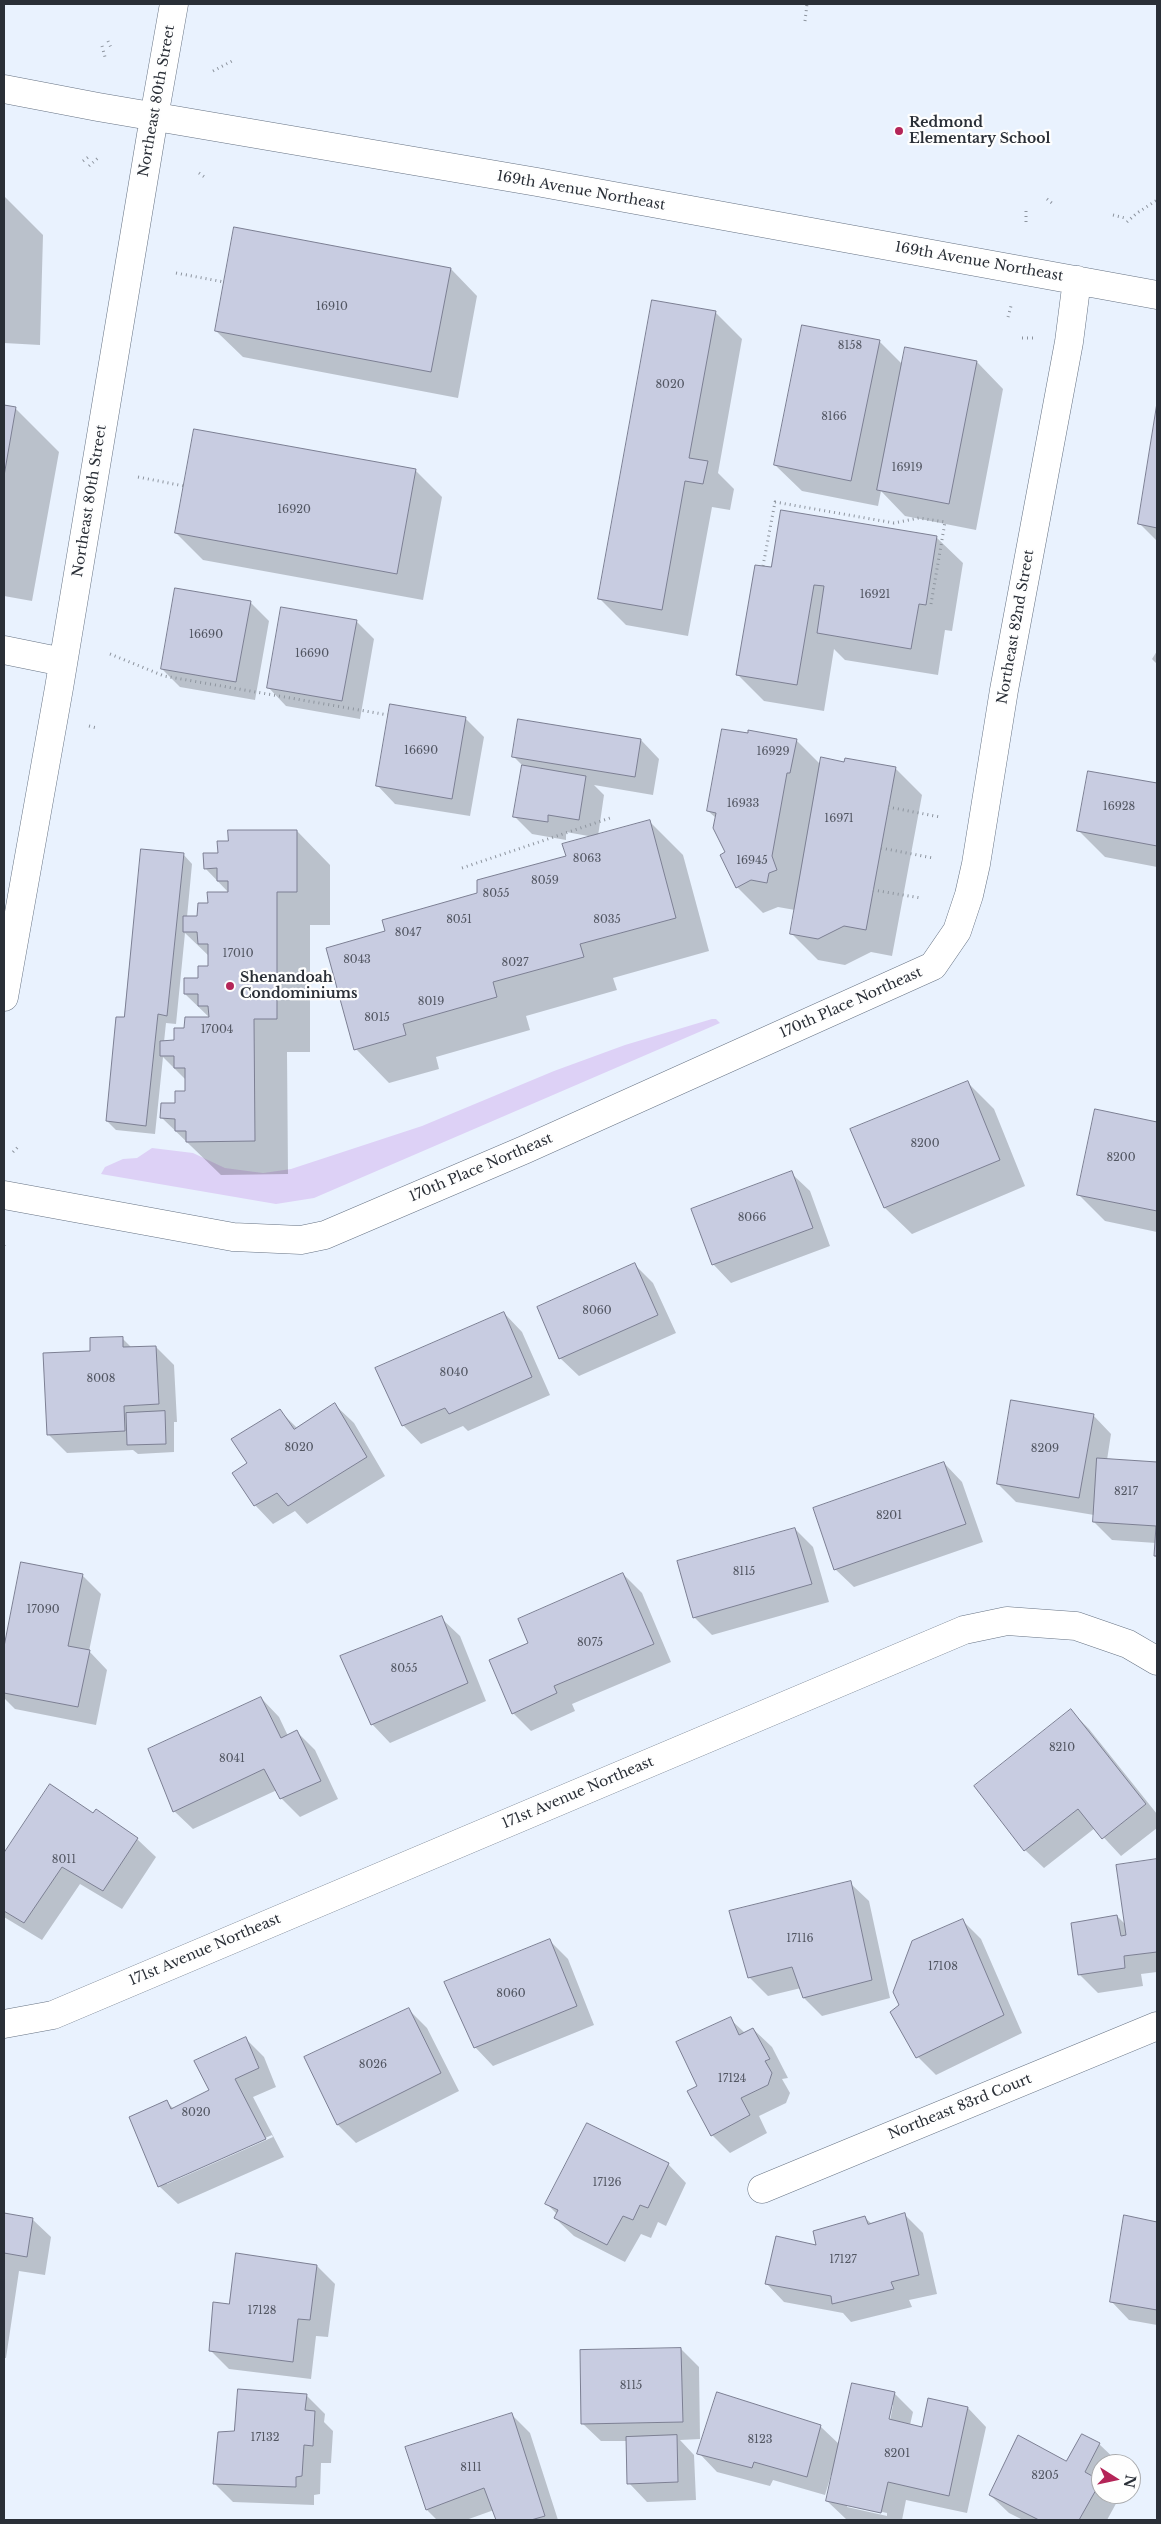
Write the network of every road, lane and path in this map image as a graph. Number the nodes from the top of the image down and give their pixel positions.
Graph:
1 (174, 4) edge
2 (807, 4) edge
3 (804, 22) dead end
4 (108, 41) dead end
5 (102, 46) dead end
6 (112, 50) dead end
7 (106, 57) dead end
8 (234, 60) dead end
9 (213, 71) dead end
10 (4, 89) edge
11 (154, 117) junction
12 (91, 155) dead end
13 (98, 158) dead end
14 (83, 161) dead end
15 (89, 166) dead end
16 (199, 173) dead end
17 (206, 178) dead end
18 (1047, 199) dead end
19 (1157, 200) edge
20 (1053, 204) dead end
21 (1026, 211) dead end
22 (1113, 215) dead end
23 (1125, 218) dead end
24 (1026, 222) dead end
25 (1127, 222) dead end
26 (176, 273) dead end
27 (1078, 280) junction
28 (224, 282) dead end
29 (1157, 295) edge
30 (1012, 304) dead end
31 (1008, 317) dead end
32 (1022, 338) dead end
33 (1036, 338) dead end
34 (138, 477) dead end
35 (184, 486) dead end
36 (763, 566) dead end
37 (931, 604) dead end
38 (4, 650) edge
39 (110, 654) dead end
40 (63, 662) junction
41 (388, 715) dead end
42 (89, 726) dead end
43 (97, 728) dead end
44 (888, 807) dead end
45 (613, 817) dead end
46 (940, 817) dead end
47 (881, 848) dead end
48 (933, 858) dead end
49 (462, 868) dead end
50 (873, 890) dead end
51 (921, 898) dead end
52 (933, 966) joint
53 (4, 997) edge
54 (18, 1146) dead end
55 (13, 1152) dead end
56 (4, 1195) edge
57 (1157, 1661) edge
58 (4, 2024) edge
59 (1157, 2026) edge
60 (762, 2189) dead end

1 - 11 street, Northeast 80th Street
2 - 3 path
4 - 6 path
5 - 7 path
8 - 9 path
10 - 11 street, 169th Avenue Northeast
11 - 27 street, 169th Avenue Northeast
11 - 40 street, Northeast 80th Street
12 - 14 path
13 - 15 path
16 - 17 path
18 - 20 path
19 - 25 path
21 - 24 path
22 - 23 path
26 - 28 path
27 - 29 street, 169th Avenue Northeast
27 - 52 street, Northeast 82nd Street
30 - 31 path
32 - 33 path
34 - 35 path
36 - 37 path
38 - 40 street
39 - 41 path
40 - 53 street, Northeast 80th Street
42 - 43 path
44 - 46 path
45 - 49 path
47 - 48 path
50 - 51 path
52 - 56 street, 170th Place Northeast
54 - 55 path
57 - 58 street, 171st Avenue Northeast
59 - 60 street, Northeast 83rd Court

